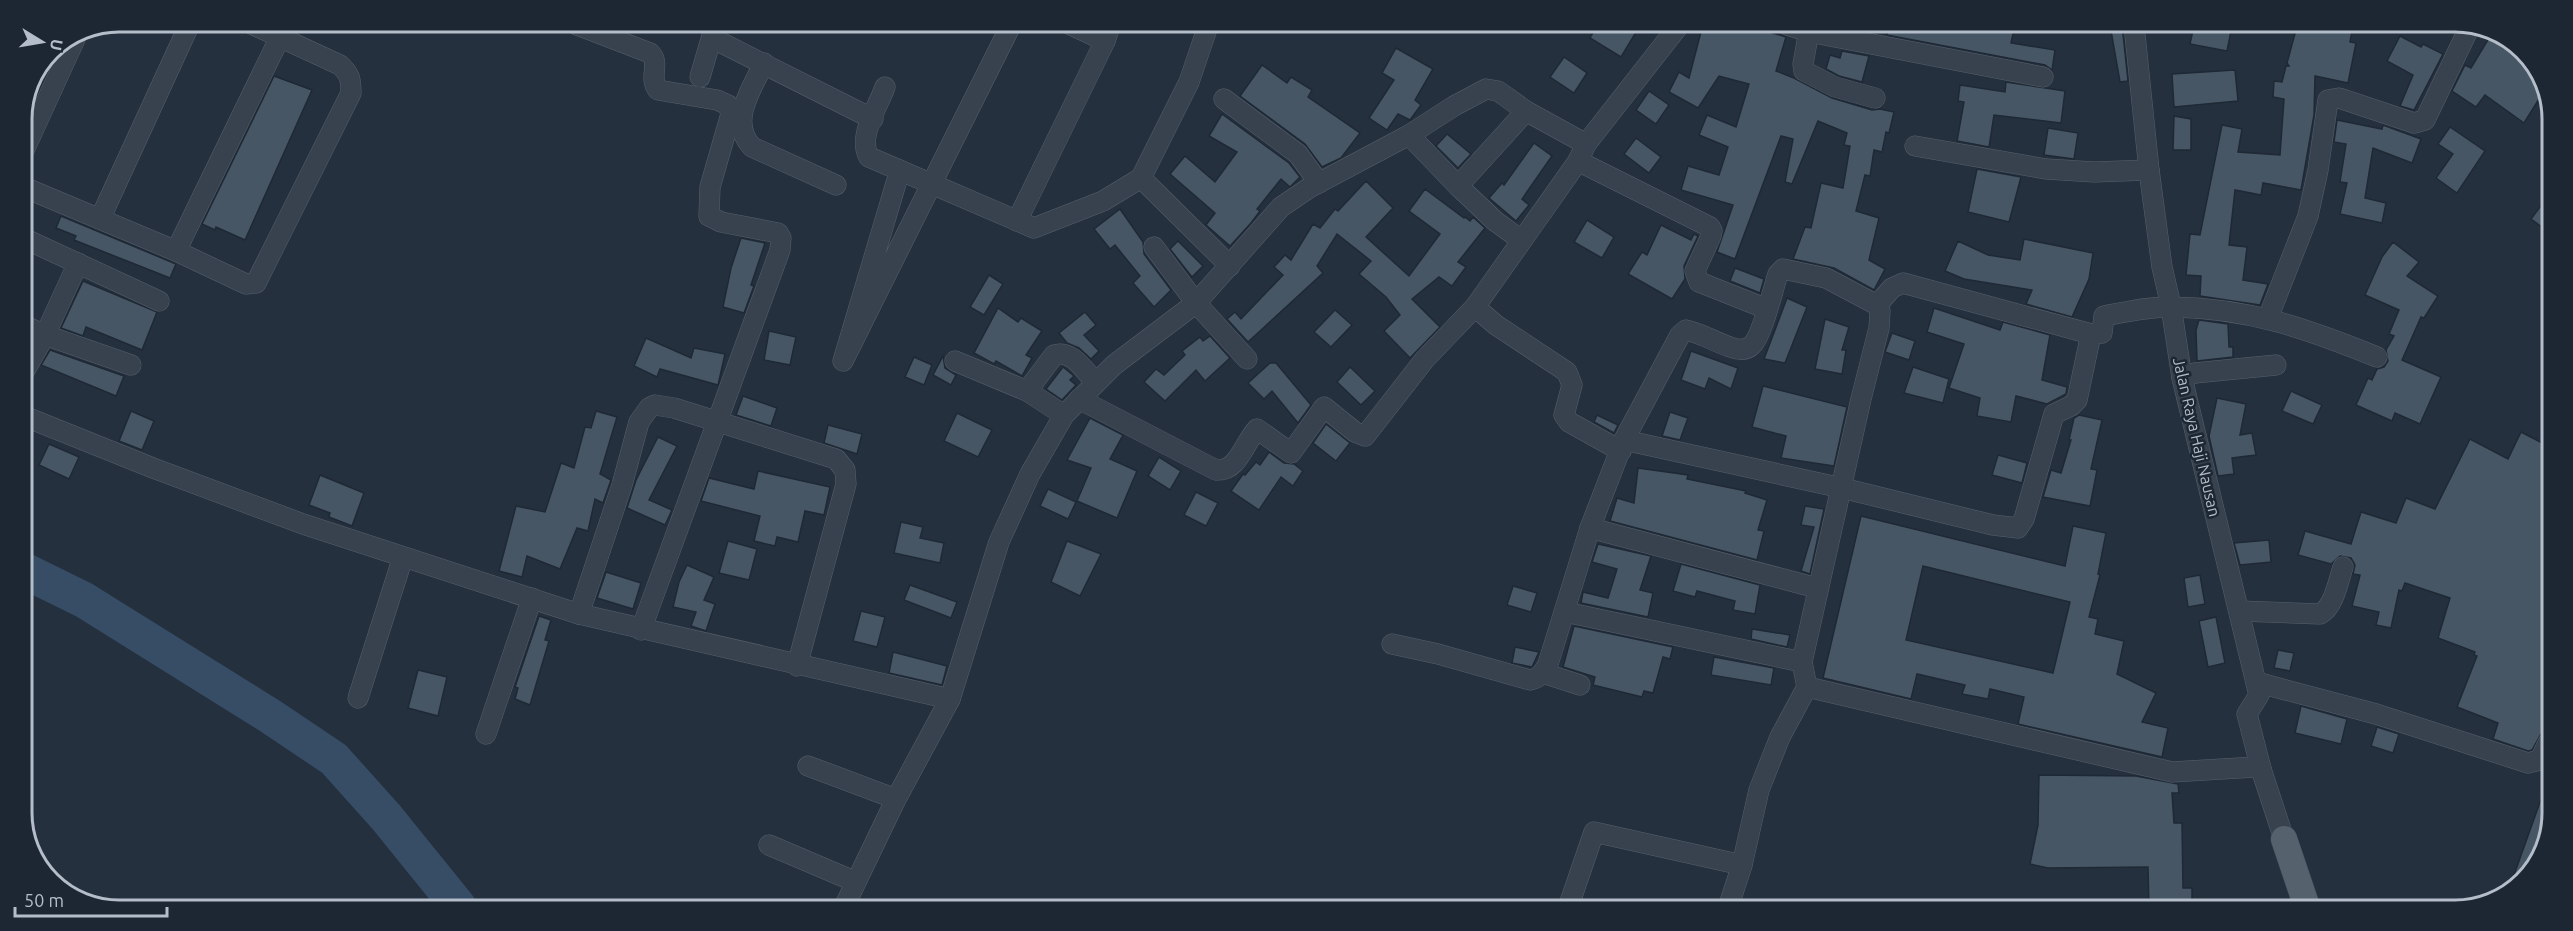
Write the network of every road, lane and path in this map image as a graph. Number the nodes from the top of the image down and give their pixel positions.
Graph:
1 (186, 32) edge
2 (269, 32) edge
3 (595, 32) edge
4 (721, 32) edge
5 (726, 32) edge
6 (1007, 32) edge
7 (1108, 32) edge
8 (1206, 32) edge
9 (1674, 32) edge
10 (1809, 32) edge
11 (1829, 32) edge
12 (2135, 32) edge
13 (2467, 32) edge
14 (280, 37) junction
15 (70, 46) edge
16 (764, 63) junction
17 (700, 77) dead end
18 (2043, 77) dead end
19 (885, 87) dead end
20 (41, 89) edge
21 (1875, 98) dead end
22 (1224, 99) dead end
23 (1526, 111) junction
24 (873, 119) junction
25 (32, 120) edge
26 (1409, 135) junction
27 (1915, 146) dead end
28 (1582, 152) junction
29 (900, 170) junction
30 (2149, 170) junction
31 (1141, 178) junction
32 (930, 183) junction
33 (1319, 183) junction
34 (836, 185) dead end
35 (1458, 186) junction
36 (32, 191) edge
37 (100, 219) junction
38 (1017, 220) junction
39 (1521, 240) junction
40 (32, 242) edge
41 (1155, 247) dead end
42 (176, 251) junction
43 (78, 263) junction
44 (1230, 266) junction
45 (159, 301) dead end
46 (1196, 303) junction
47 (1877, 305) junction
48 (2171, 306) junction
49 (1475, 307) junction
50 (1767, 309) junction
51 (2268, 318) junction
52 (32, 329) edge
53 (2091, 334) junction
54 (45, 335) junction
55 (2377, 357) dead end
56 (32, 358) edge
57 (1247, 359) dead end
58 (955, 361) dead end
59 (130, 365) dead end
60 (2276, 365) dead end
61 (2182, 378) junction
62 (1095, 382) junction
63 (1028, 391) junction
64 (1079, 399) junction
65 (1064, 415) junction
66 (32, 419) edge
67 (717, 421) junction
68 (1623, 445) junction
69 (1842, 488) junction
70 (1590, 528) junction
71 (403, 557) junction
72 (2343, 567) dead end
73 (1817, 588) junction
74 (532, 598) junction
75 (2239, 611) junction
76 (1565, 612) junction
77 (579, 614) junction
78 (641, 630) junction
79 (1392, 644) dead end
80 (1802, 662) junction
81 (797, 666) junction
82 (1543, 673) junction
83 (2256, 682) junction
84 (1580, 685) dead end
85 (1807, 687) junction
86 (358, 698) dead end
87 (950, 699) junction
88 (486, 734) dead end
89 (2542, 756) edge
90 (808, 766) dead end
91 (2258, 768) junction
92 (896, 799) junction
93 (2284, 839) junction
94 (769, 845) dead end
95 (1742, 865) junction
96 (856, 882) junction
97 (847, 900) edge
98 (1571, 900) edge
99 (1731, 900) edge
100 (2299, 900) edge
101 (2305, 900) edge

1 - 37 street
2 - 14 street
3 - 67 street
4 - 17 street
5 - 16 street
6 - 32 street
7 - 38 street
8 - 31 street
9 - 28 street
10 - 21 street
11 - 18 street
12 - 30 street, Jalan Raya Haji Nausan
13 - 51 street
14 - 42 street
14 - 42 street
15 - 20 street
16 - 24 street
16 - 34 street
19 - 24 street
20 - 25 street
22 - 33 street
23 - 26 street
23 - 28 street
23 - 35 street
24 - 29 street
26 - 33 street
26 - 35 street
27 - 30 street
28 - 39 street
28 - 50 street
29 - 32 street
29 - 32 street
30 - 48 street, Jalan Raya Haji Nausan
31 - 38 street
31 - 44 street
32 - 38 street
33 - 44 street
35 - 39 street
36 - 37 street
37 - 42 street
39 - 49 street
40 - 43 street
41 - 46 street
43 - 45 street
43 - 54 street
44 - 46 street
46 - 57 street
46 - 62 street
47 - 50 street
47 - 53 street
47 - 69 street
48 - 51 street
48 - 53 street
48 - 61 street, Jalan Raya Haji Nausan
49 - 64 street
49 - 68 street
50 - 68 street
51 - 55 street
52 - 54 street
53 - 69 street
54 - 56 street
54 - 59 street
58 - 63 street
60 - 61 street
61 - 75 street, Jalan Raya Haji Nausan
62 - 63 street
62 - 64 street
63 - 65 street
64 - 65 street
65 - 87 street
66 - 71 street
67 - 77 street
67 - 78 street
67 - 81 street
68 - 69 street
68 - 70 street
69 - 73 street
70 - 73 street
70 - 76 street
71 - 74 street
71 - 86 street
72 - 75 street
73 - 80 street
74 - 77 street
74 - 88 street
75 - 83 street, Jalan Raya Haji Nausan
76 - 80 street
76 - 82 street
77 - 78 street
78 - 81 street
79 - 82 street
80 - 85 street
81 - 87 street
82 - 84 street
83 - 89 street
83 - 91 street, Jalan Raya Haji Nausan
85 - 91 street
85 - 95 street
87 - 92 street
90 - 92 street
91 - 93 street, Jalan Raya Haji Nausan
92 - 96 street
93 - 100 main road, Jalan Raya Haji Nausan
93 - 101 main road, Jalan Raya Haji Nausan
94 - 96 street
95 - 98 street
95 - 99 street
96 - 97 street

